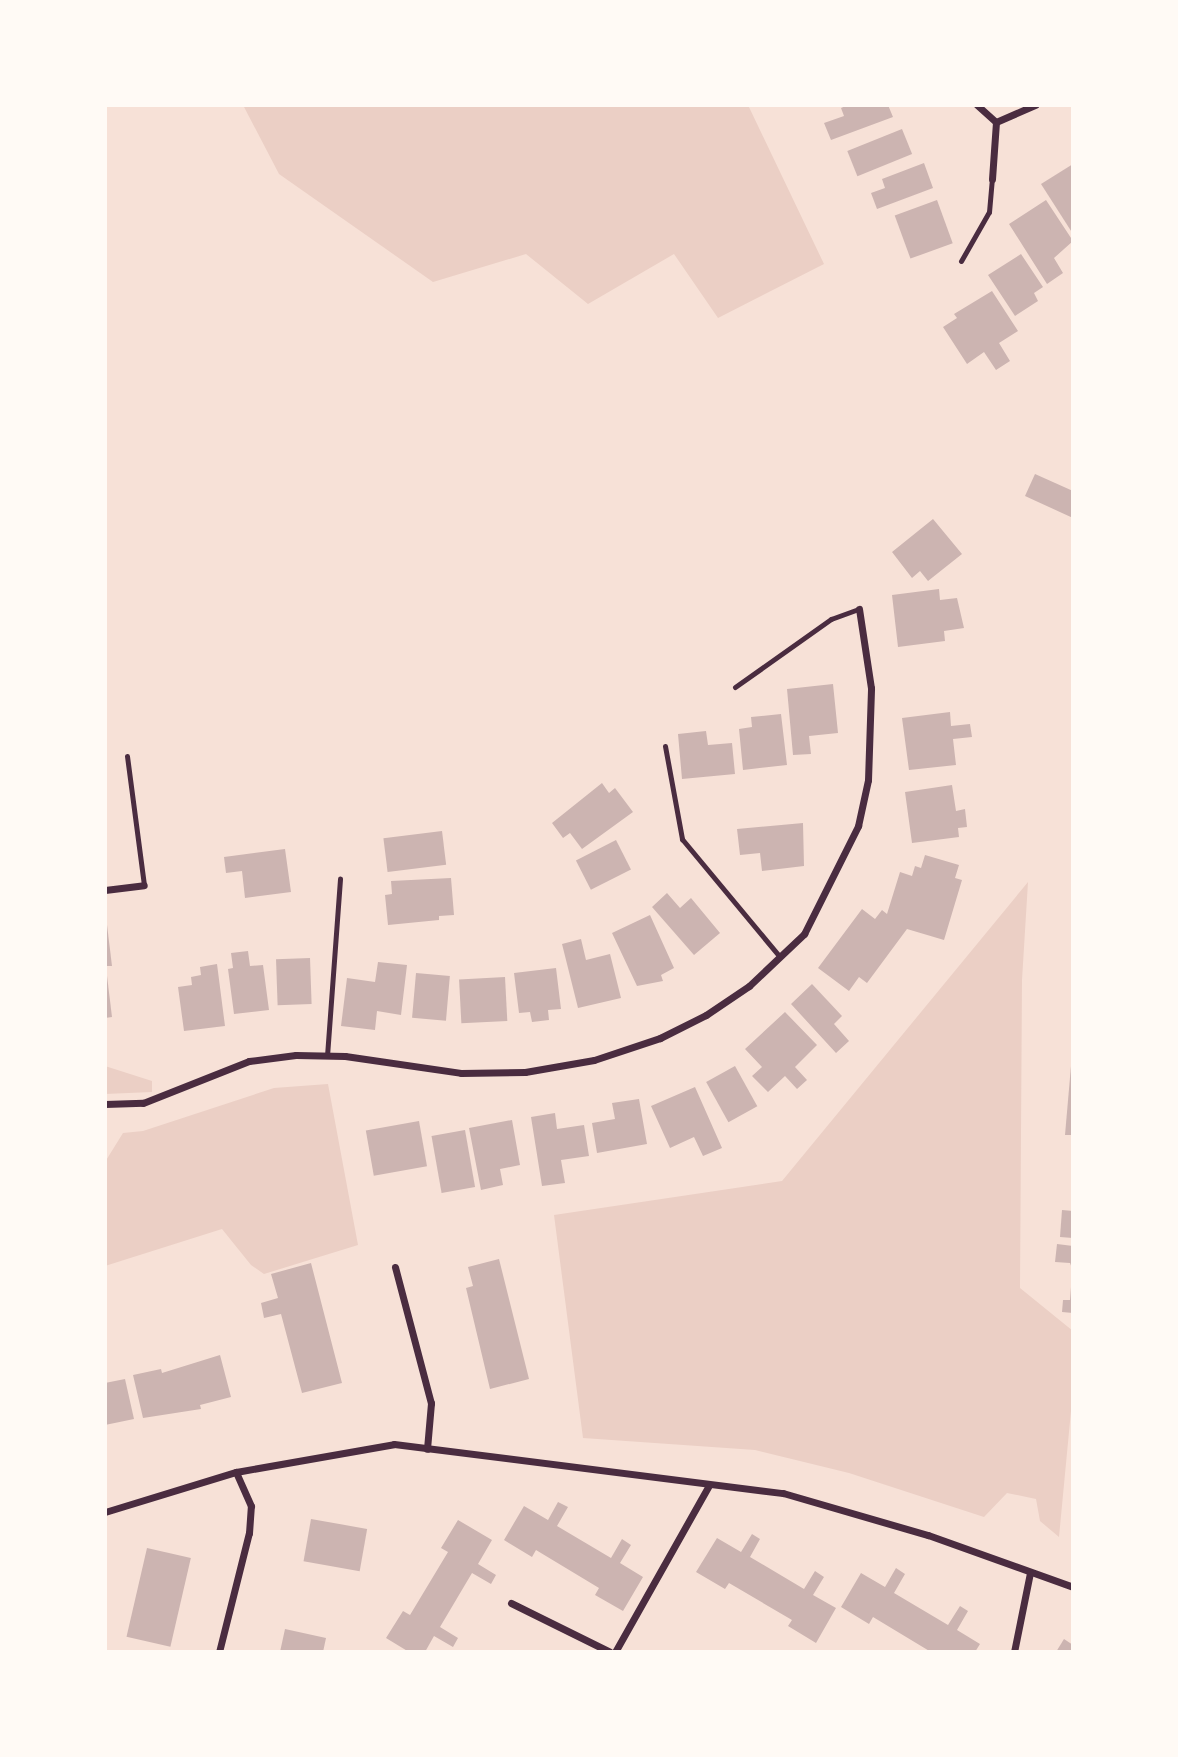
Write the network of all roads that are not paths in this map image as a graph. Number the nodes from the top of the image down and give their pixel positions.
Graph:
1 (976, 105) edge
2 (1035, 105) edge
3 (996, 122) junction
4 (992, 179) joint
5 (961, 261) dead end
6 (859, 609) joint
7 (735, 687) dead end
8 (665, 746) dead end
9 (127, 756) dead end
10 (340, 878) dead end
11 (144, 886) joint
12 (105, 890) edge
13 (780, 957) junction
14 (327, 1056) junction
15 (105, 1104) edge
16 (395, 1267) dead end
17 (427, 1448) junction
18 (236, 1472) junction
19 (709, 1485) junction
20 (105, 1512) edge
21 (1030, 1573) junction
22 (1073, 1587) edge
23 (511, 1603) dead end
24 (219, 1652) edge
25 (612, 1652) edge
26 (1014, 1652) edge

1 - 3 street
2 - 3 street
3 - 4 street
4 - 5 lane
6 - 7 lane
6 - 13 street
8 - 13 lane
9 - 11 lane
10 - 14 lane
11 - 12 street
13 - 14 street
14 - 15 street
16 - 17 street
17 - 18 street
17 - 19 street
18 - 20 street
18 - 24 street
19 - 21 street
19 - 25 street
21 - 22 street
21 - 26 street
23 - 25 street

